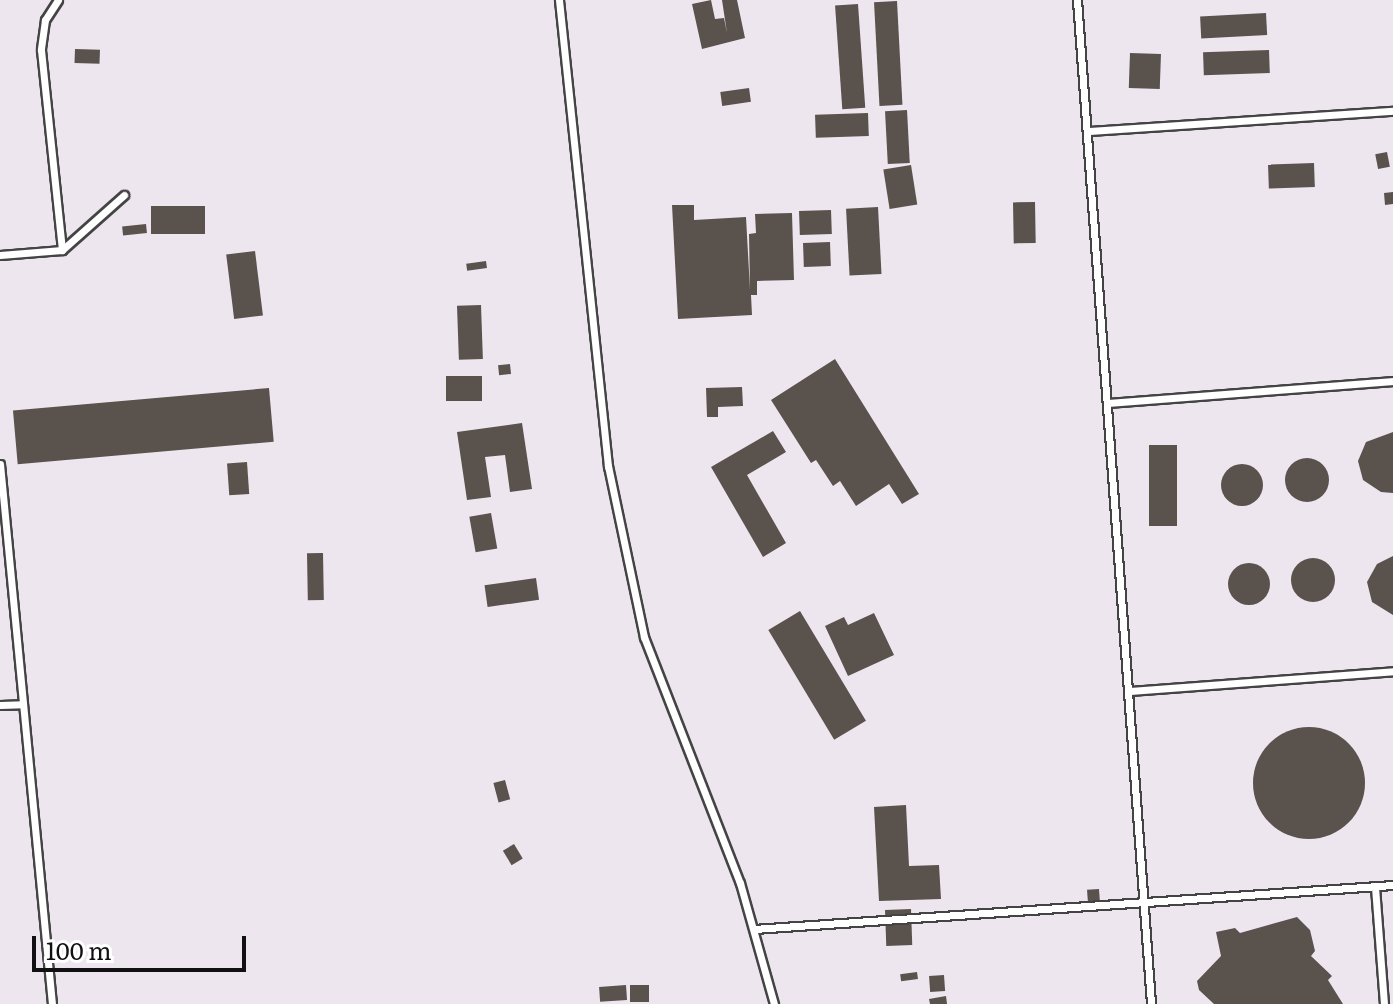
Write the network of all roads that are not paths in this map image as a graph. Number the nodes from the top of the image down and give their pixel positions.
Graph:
1 (58, 0) edge
2 (559, 0) edge
3 (1077, 0) edge
4 (1393, 111) edge
5 (1089, 131) junction
6 (124, 195) dead end
7 (62, 250) junction
8 (0, 255) edge
9 (1393, 381) edge
10 (1108, 403) junction
11 (0, 464) edge
12 (1393, 671) edge
13 (1130, 691) junction
14 (23, 704) junction
15 (0, 705) edge
16 (1393, 885) edge
17 (1375, 887) junction
18 (1145, 903) junction
19 (754, 929) junction
20 (52, 1004) edge
21 (774, 1004) edge
22 (1151, 1004) edge
23 (1384, 1004) edge

1 - 7 lane
2 - 19 lane
3 - 5 lane
4 - 5 lane
5 - 10 lane
6 - 7 lane
7 - 8 lane
9 - 10 lane
10 - 13 lane
11 - 14 lane
12 - 13 lane
13 - 18 lane
14 - 15 lane
14 - 20 lane
16 - 17 lane
17 - 18 lane
17 - 23 lane
18 - 19 lane
18 - 22 lane
19 - 21 lane

